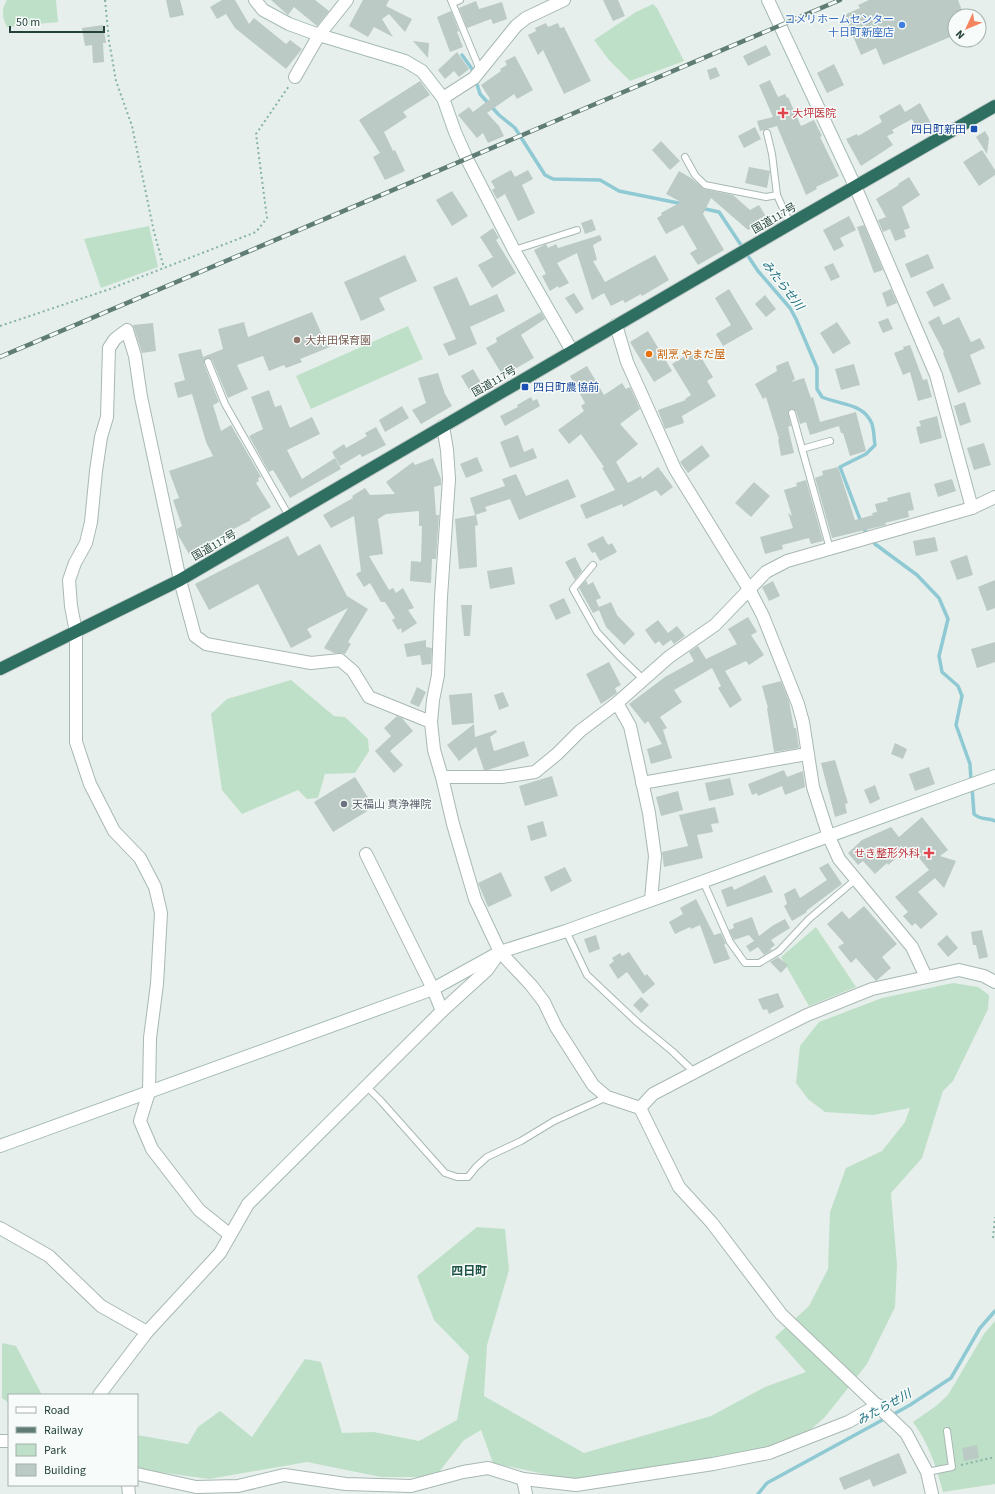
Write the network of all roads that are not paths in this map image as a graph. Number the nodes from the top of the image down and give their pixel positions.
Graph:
1 (255, 0) edge
2 (347, 0) edge
3 (460, 0) edge
4 (564, 0) edge
5 (768, 0) edge
6 (452, 2) edge
7 (319, 35) junction
8 (480, 70) junction
9 (295, 77) road end
10 (443, 98) junction
11 (995, 106) edge
12 (767, 133) dead end
13 (686, 157) dead end
14 (855, 186) junction
15 (777, 196) junction
16 (790, 224) junction
17 (577, 230) dead end
18 (514, 250) junction
19 (616, 325) junction
20 (572, 351) junction
21 (208, 362) dead end
22 (792, 414) dead end
23 (443, 426) junction
24 (830, 441) dead end
25 (802, 449) junction
26 (995, 497) edge
27 (972, 508) junction
28 (289, 516) junction
29 (830, 549) junction
30 (593, 565) dead end
31 (180, 580) junction
32 (749, 589) junction
33 (76, 632) junction
34 (0, 669) edge
35 (643, 679) junction
36 (616, 703) junction
37 (431, 722) junction
38 (807, 754) junction
39 (995, 776) edge
40 (442, 777) junction
41 (642, 783) junction
42 (829, 837) junction
43 (366, 854) dead end
44 (855, 880) junction
45 (703, 882) junction
46 (651, 900) junction
47 (566, 931) junction
48 (500, 952) junction
49 (926, 977) junction
50 (995, 982) edge
51 (434, 988) junction
52 (442, 1011) junction
53 (694, 1072) junction
54 (366, 1086) junction
55 (149, 1092) junction
56 (607, 1097) junction
57 (640, 1108) junction
58 (0, 1146) edge
59 (0, 1228) edge
60 (229, 1234) junction
61 (147, 1332) junction
62 (100, 1394) edge
63 (878, 1406) junction
64 (947, 1431) dead end
65 (928, 1472) junction
66 (138, 1474) edge
67 (523, 1479) junction
68 (526, 1494) edge
69 (932, 1494) edge

1 - 7 street
2 - 7 street
3 - 6 lane
4 - 8 street
5 - 14 street
6 - 8 lane
7 - 9 street
7 - 10 street
8 - 10 street
10 - 18 street
11 - 14 highway, 国道117号
12 - 15 lane
13 - 15 lane
14 - 16 highway, 国道117号
14 - 27 street
15 - 16 lane
16 - 19 highway, 国道117号
17 - 18 lane
18 - 20 street
19 - 20 highway, 国道117号
19 - 32 street
20 - 23 highway, 国道117号
21 - 28 lane
22 - 25 lane
23 - 28 highway, 国道117号
23 - 37 street
24 - 25 lane
25 - 29 lane
26 - 27 street
27 - 29 street
28 - 31 highway, 国道117号
29 - 32 street
30 - 35 lane
31 - 33 highway, 国道117号
31 - 33 street
31 - 37 street
32 - 35 street
32 - 38 street
33 - 34 highway, 国道117号
33 - 55 street
35 - 36 street
36 - 40 street
36 - 41 street
37 - 40 street
38 - 41 street
38 - 42 street
39 - 42 street
40 - 48 street
41 - 46 street
42 - 44 street
42 - 45 street
43 - 51 street
44 - 45 lane
44 - 49 street
45 - 46 street
46 - 47 street
47 - 48 street
47 - 53 lane
48 - 51 street
48 - 52 street
48 - 56 street
49 - 50 street
49 - 53 street
51 - 52 street
51 - 55 street
52 - 54 street
53 - 57 street
54 - 56 lane
54 - 60 street
55 - 58 street
55 - 60 street
56 - 57 street
57 - 63 street
59 - 61 street
60 - 61 street
61 - 62 street
63 - 65 street
63 - 67 street
64 - 65 lane
65 - 69 street
66 - 67 street
67 - 68 street

